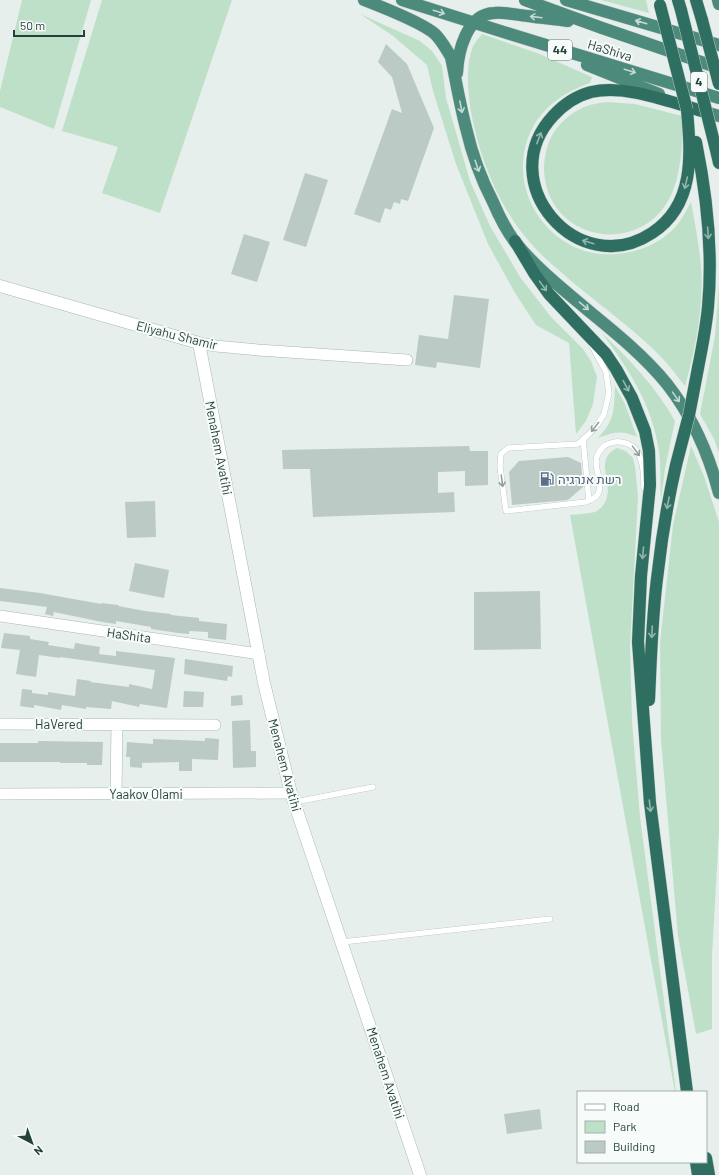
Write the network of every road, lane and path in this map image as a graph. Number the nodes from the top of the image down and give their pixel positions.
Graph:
1 (364, 0) edge
2 (402, 0) edge
3 (525, 0) edge
4 (566, 0) edge
5 (696, 0) edge
6 (718, 0) edge
7 (659, 3) edge
8 (719, 4) edge
9 (679, 5) edge
10 (475, 23) junction
11 (602, 28) junction
12 (510, 34) junction
13 (719, 45) edge
14 (719, 68) edge
15 (457, 84) junction
16 (719, 84) edge
17 (719, 98) edge
18 (703, 112) junction
19 (719, 116) edge
20 (694, 149) junction
21 (718, 158) edge
22 (515, 241) junction
23 (0, 286) edge
24 (572, 318) junction
25 (199, 343) junction
26 (407, 360) dead end
27 (583, 439) junction
28 (719, 493) edge
29 (589, 501) junction
30 (645, 525) junction
31 (0, 616) edge
32 (258, 654) junction
33 (0, 724) edge
34 (118, 725) junction
35 (215, 725) dead end
36 (647, 767) junction
37 (373, 787) dead end
38 (0, 794) edge
39 (116, 794) junction
40 (293, 798) junction
41 (550, 919) dead end
42 (668, 935) junction
43 (342, 942) junction
44 (687, 1091) edge
45 (695, 1091) edge
46 (696, 1163) edge
47 (707, 1163) edge
48 (420, 1175) edge
49 (698, 1175) edge
50 (709, 1175) edge

1 - 15 highway
2 -> 10 highway, HaShiva / 44
3 - 11 highway, HaShiva
13 -> 4 highway
5 - 16 highway, 4, bridge
6 - 8 highway
7 - 20 highway, bridge
9 - 21 highway, 4, bridge
11 -> 10 highway
10 - 12 highway, HaShiva / 44
10 - 15 highway
11 - 14 highway, HaShiva
12 -> 17 highway, HaShiva / 44
12 - 18 highway
15 -> 22 highway
18 - 19 highway
20 -> 18 highway
20 -> 36 highway, bridge
22 -> 24 highway
22 -> 28 highway
23 - 25 street, Eliyahu Shamir
24 -> 27 lane
24 -> 30 highway
25 - 26 street, Eliyahu Shamir
25 - 32 street, Menahem Avatihi
27 - 29 lane
27 -> 29 lane
29 -> 30 lane
30 -> 36 highway
31 - 32 street, HaShita
32 - 40 street, Menahem Avatihi
33 - 34 street, HaVered
34 - 35 street, HaVered
34 - 39 street
36 -> 42 highway
37 - 40 lane
38 - 39 street, Yaakov Olami
39 - 40 street, Yaakov Olami
40 - 43 street, Menahem Avatihi
41 - 43 lane
42 - 44 highway
42 - 45 highway
43 - 48 street, Menahem Avatihi
46 - 49 highway
47 - 50 highway

